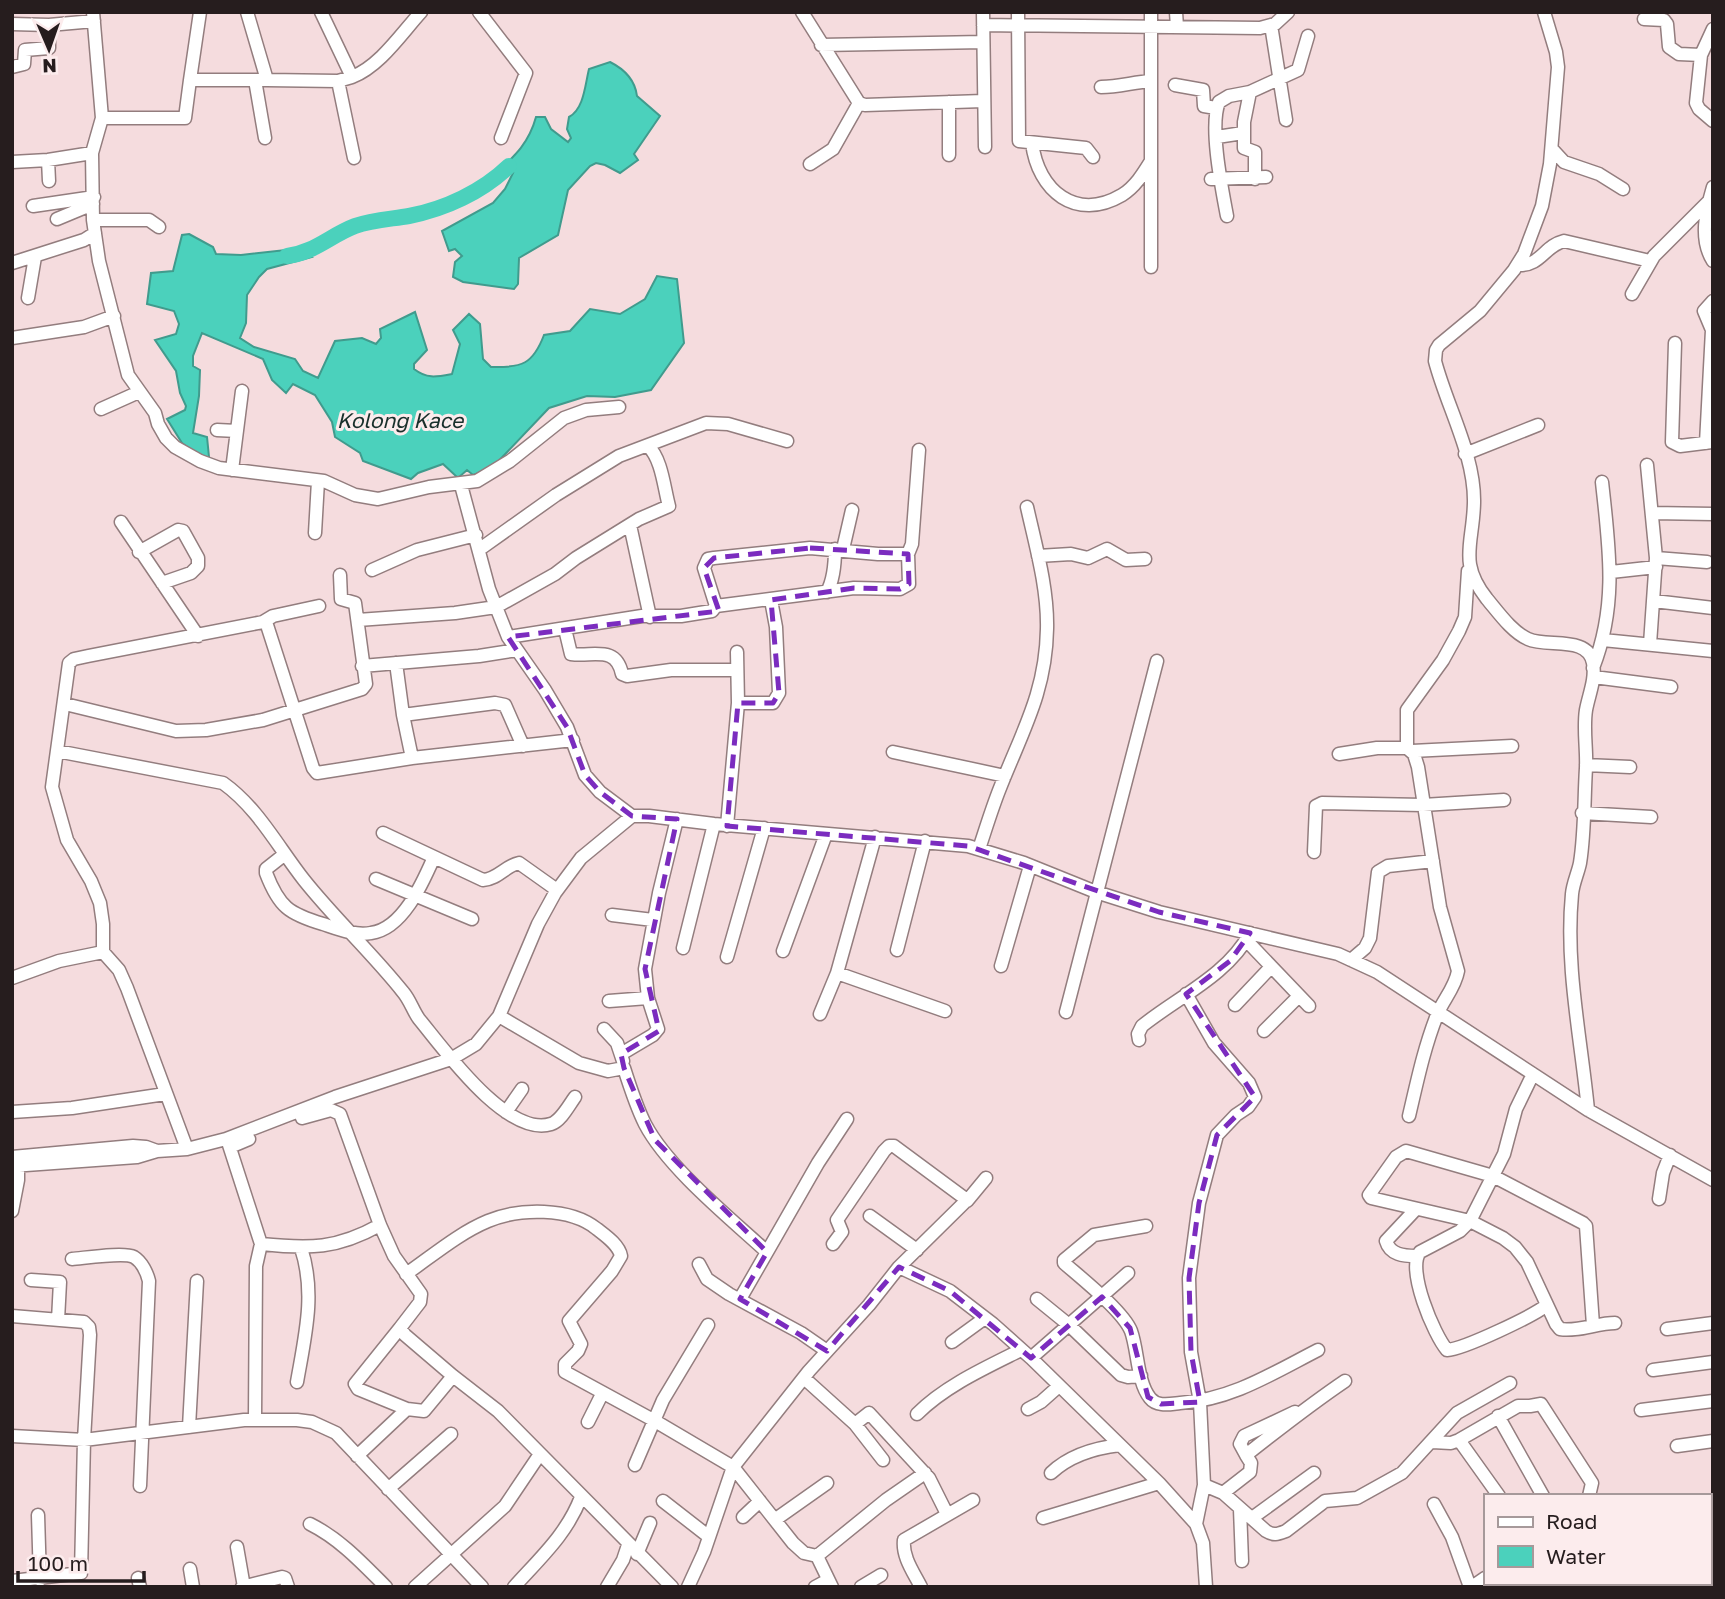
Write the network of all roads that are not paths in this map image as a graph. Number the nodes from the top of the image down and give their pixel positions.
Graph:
1 (200, 12) edge
2 (247, 12) edge
3 (321, 12) edge
4 (421, 12) edge
5 (479, 12) edge
6 (802, 12) edge
7 (1151, 12) edge
8 (1176, 12) edge
9 (1288, 12) edge
10 (93, 16) edge
11 (983, 19) edge
12 (1018, 19) edge
13 (1644, 19) dead end
14 (1547, 23) edge
15 (12, 24) edge
16 (49, 25) junction
17 (1271, 25) junction
18 (1151, 27) junction
19 (1177, 27) junction
20 (1713, 29) edge
21 (1308, 36) dead end
22 (983, 42) junction
23 (821, 45) junction
24 (1701, 55) junction
25 (12, 67) edge
26 (352, 77) junction
27 (1279, 79) junction
28 (190, 80) junction
29 (261, 80) junction
30 (338, 81) junction
31 (1151, 81) junction
32 (1175, 85) dead end
33 (1101, 87) dead end
34 (1250, 92) junction
35 (983, 102) junction
36 (859, 103) junction
37 (949, 103) junction
38 (1216, 108) junction
39 (102, 118) junction
40 (1286, 120) dead end
41 (1713, 121) edge
42 (1244, 133) junction
43 (1217, 137) junction
44 (265, 138) dead end
45 (501, 138) dead end
46 (1032, 143) junction
47 (985, 147) dead end
48 (1552, 149) junction
49 (92, 153) junction
50 (949, 155) dead end
51 (1093, 157) dead end
52 (354, 158) dead end
53 (48, 160) junction
54 (1151, 161) junction
55 (12, 162) edge
56 (810, 164) dead end
57 (1216, 179) junction
58 (49, 181) dead end
59 (1713, 187) edge
60 (1623, 190) dead end
61 (94, 201) junction
62 (1709, 201) junction
63 (33, 206) dead end
64 (1227, 216) dead end
65 (57, 219) dead end
66 (94, 226) junction
67 (159, 227) dead end
68 (35, 257) junction
69 (1650, 261) junction
70 (1713, 261) edge
71 (12, 263) edge
72 (1518, 265) junction
73 (1152, 267) dead end
74 (1632, 294) dead end
75 (28, 298) dead end
76 (1713, 301) edge
77 (114, 316) junction
78 (12, 338) edge
79 (1675, 343) dead end
80 (242, 391) dead end
81 (138, 392) junction
82 (619, 407) dead end
83 (102, 409) dead end
84 (1538, 425) dead end
85 (217, 430) dead end
86 (237, 431) junction
87 (787, 441) dead end
88 (1709, 442) edge
89 (648, 446) junction
90 (919, 450) dead end
91 (1465, 454) junction
92 (1647, 465) dead end
93 (232, 470) junction
94 (318, 481) junction
95 (1602, 482) dead end
96 (461, 485) junction
97 (1027, 508) dead end
98 (852, 510) dead end
99 (1652, 513) junction
100 (1713, 514) edge
101 (121, 522) dead end
102 (630, 525) junction
103 (315, 534) dead end
104 (476, 535) junction
105 (480, 548) junction
106 (839, 549) junction
107 (139, 552) junction
108 (908, 554) junction
109 (1038, 556) junction
110 (1145, 559) dead end
111 (1707, 562) dead end
112 (1656, 563) junction
113 (1469, 566) junction
114 (372, 570) dead end
115 (1611, 572) junction
116 (340, 575) dead end
117 (162, 583) junction
118 (827, 592) junction
119 (771, 600) junction
120 (1654, 601) junction
121 (319, 606) dead end
122 (716, 606) junction
123 (496, 607) junction
124 (1713, 608) edge
125 (650, 617) junction
126 (358, 620) junction
127 (264, 622) junction
128 (565, 629) junction
129 (198, 636) junction
130 (508, 637) junction
131 (1603, 640) junction
132 (1650, 644) junction
133 (517, 650) junction
134 (1713, 651) edge
135 (737, 652) dead end
136 (1157, 661) dead end
137 (396, 663) junction
138 (362, 666) junction
139 (736, 670) junction
140 (1593, 673) junction
141 (1671, 687) dead end
142 (738, 703) junction
143 (65, 704) junction
144 (294, 711) junction
145 (403, 715) junction
146 (573, 740) junction
147 (523, 746) junction
148 (1512, 746) dead end
149 (1410, 749) junction
150 (57, 751) junction
151 (893, 752) dead end
152 (1339, 754) dead end
153 (412, 758) junction
154 (1586, 765) junction
155 (1630, 767) dead end
156 (1005, 776) junction
157 (1504, 800) dead end
158 (1423, 805) junction
159 (1582, 813) junction
160 (632, 816) junction
161 (1651, 817) dead end
162 (677, 819) junction
163 (720, 825) junction
164 (764, 828) junction
165 (383, 833) dead end
166 (826, 834) junction
167 (875, 837) junction
168 (925, 841) junction
169 (979, 849) junction
170 (1314, 852) dead end
171 (285, 854) junction
172 (434, 857) junction
173 (1433, 861) junction
174 (1030, 866) junction
175 (376, 879) dead end
176 (557, 890) junction
177 (1096, 892) junction
178 (417, 896) junction
179 (324, 903) junction
180 (612, 915) dead end
181 (472, 919) dead end
182 (307, 920) junction
183 (653, 920) junction
184 (350, 932) junction
185 (1248, 937) junction
186 (683, 948) dead end
187 (897, 950) dead end
188 (783, 951) dead end
189 (103, 952) junction
190 (727, 957) dead end
191 (1350, 960) junction
192 (1001, 967) dead end
193 (1272, 967) junction
194 (836, 974) junction
195 (12, 978) edge
196 (1186, 994) junction
197 (1299, 996) junction
198 (648, 998) junction
199 (610, 1001) dead end
200 (1235, 1005) dead end
201 (1309, 1006) dead end
202 (945, 1011) dead end
203 (1066, 1012) dead end
204 (1438, 1012) junction
205 (820, 1014) dead end
206 (499, 1016) junction
207 (604, 1029) dead end
208 (1264, 1031) dead end
209 (1139, 1040) dead end
210 (621, 1054) junction
211 (451, 1059) junction
212 (624, 1068) junction
213 (1532, 1074) junction
214 (522, 1089) dead end
215 (165, 1094) junction
216 (575, 1097) dead end
217 (1588, 1110) junction
218 (12, 1112) edge
219 (506, 1112) junction
220 (1409, 1116) dead end
221 (847, 1119) dead end
222 (228, 1143) junction
223 (187, 1149) junction
224 (1670, 1155) junction
225 (15, 1161) edge
226 (1493, 1176) junction
227 (1712, 1176) edge
228 (986, 1178) dead end
229 (1659, 1199) dead end
230 (967, 1201) junction
231 (1416, 1209) junction
232 (12, 1211) edge
233 (870, 1216) dead end
234 (1470, 1221) junction
235 (380, 1225) junction
236 (1146, 1226) dead end
237 (261, 1244) junction
238 (833, 1244) dead end
239 (300, 1248) junction
240 (917, 1250) junction
241 (767, 1252) junction
242 (1416, 1256) junction
243 (72, 1259) dead end
244 (699, 1264) dead end
245 (899, 1267) junction
246 (406, 1273) junction
247 (1128, 1273) dead end
248 (31, 1280) dead end
249 (197, 1281) dead end
250 (1102, 1297) junction
251 (1037, 1298) dead end
252 (740, 1299) junction
253 (1547, 1305) junction
254 (12, 1316) edge
255 (985, 1318) junction
256 (58, 1320) junction
257 (1615, 1323) dead end
258 (1713, 1323) edge
259 (708, 1325) dead end
260 (1069, 1325) junction
261 (1593, 1325) junction
262 (400, 1328) junction
263 (1667, 1329) dead end
264 (952, 1342) dead end
265 (1318, 1350) dead end
266 (827, 1351) junction
267 (1026, 1354) junction
268 (1713, 1362) edge
269 (1653, 1370) dead end
270 (1141, 1376) junction
271 (453, 1377) junction
272 (804, 1378) junction
273 (1345, 1381) dead end
274 (297, 1382) dead end
275 (1510, 1383) dead end
276 (1059, 1386) junction
277 (601, 1394) junction
278 (1713, 1401) edge
279 (1200, 1402) junction
280 (407, 1409) junction
281 (1027, 1409) dead end
282 (1641, 1410) dead end
283 (917, 1415) dead end
284 (1498, 1416) junction
285 (255, 1420) junction
286 (655, 1420) junction
287 (587, 1423) dead end
288 (855, 1424) junction
289 (189, 1427) junction
290 (141, 1433) junction
291 (451, 1434) dead end
292 (12, 1436) edge
293 (84, 1440) junction
294 (1460, 1440) junction
295 (1713, 1441) edge
296 (1432, 1442) junction
297 (1120, 1445) junction
298 (1677, 1446) dead end
299 (540, 1454) junction
300 (357, 1456) junction
301 (883, 1460) dead end
302 (635, 1465) dead end
303 (733, 1467) junction
304 (1052, 1473) dead end
305 (1314, 1473) dead end
306 (925, 1474) junction
307 (827, 1483) dead end
308 (1159, 1483) junction
309 (1204, 1485) junction
310 (140, 1486) dead end
311 (388, 1489) junction
312 (1223, 1493) junction
313 (1498, 1494) edge
314 (1542, 1494) edge
315 (1589, 1494) edge
316 (581, 1497) junction
317 (973, 1500) dead end
318 (663, 1501) dead end
319 (760, 1501) junction
320 (1434, 1504) dead end
321 (1240, 1509) junction
322 (947, 1514) junction
323 (38, 1515) dead end
324 (743, 1517) dead end
325 (1043, 1518) dead end
326 (1252, 1518) junction
327 (776, 1519) junction
328 (650, 1523) dead end
329 (310, 1524) dead end
330 (1196, 1524) junction
331 (708, 1536) junction
332 (237, 1547) dead end
333 (633, 1550) junction
334 (451, 1556) junction
335 (817, 1556) junction
336 (1242, 1562) dead end
337 (190, 1569) dead end
338 (881, 1575) dead end
339 (40, 1580) junction
340 (12, 1581) edge
341 (830, 1583) edge
342 (243, 1586) edge
343 (193, 1587) edge
344 (288, 1587) edge
345 (386, 1587) edge
346 (415, 1587) edge
347 (482, 1587) edge
348 (514, 1587) edge
349 (607, 1587) edge
350 (672, 1587) edge
351 (688, 1587) edge
352 (815, 1587) edge
353 (861, 1587) edge
354 (921, 1587) edge
355 (1206, 1587) edge
356 (1471, 1587) edge

1 - 28 street
2 - 29 street
3 - 26 street
4 - 26 street
5 - 45 street
6 - 23 street
7 - 18 street
8 - 19 street
9 - 17 street
10 - 16 street
10 - 39 street
11 - 12 street
11 - 22 street
12 - 18 street
12 - 46 street
13 - 24 street
14 - 48 street
15 - 16 street
16 - 25 street
17 - 19 street
17 - 27 street
18 - 19 street
18 - 31 street
20 - 24 street
21 - 27 street
22 - 23 street
22 - 35 street
23 - 36 street
24 - 41 street
26 - 30 street
27 - 34 street
27 - 40 street
28 - 29 street
28 - 39 street
29 - 30 street
29 - 44 street
30 - 52 street
31 - 33 street
31 - 54 street
32 - 38 street
34 - 38 street
34 - 42 street
35 - 37 street
35 - 47 street
36 - 37 street
36 - 56 street
37 - 50 street
38 - 43 street
39 - 49 street
42 - 43 street
42 - 57 street
43 - 57 street
46 - 51 street
46 - 54 street
48 - 60 street
48 - 72 street
49 - 53 street
49 - 61 street
53 - 55 street
53 - 58 street
54 - 73 street
57 - 64 street
59 - 62 street
61 - 63 street
61 - 65 street
61 - 66 street
62 - 69 street
62 - 70 street
66 - 67 street
66 - 68 street
66 - 77 street
68 - 71 street
68 - 75 street
69 - 72 street
69 - 74 street
72 - 91 street
76 - 88 street
77 - 78 street
77 - 81 street
79 - 88 street
80 - 86 street
81 - 83 street
81 - 93 street
82 - 96 street
84 - 91 street
85 - 86 street
86 - 93 street
87 - 89 street
89 - 102 street
89 - 105 street
90 - 108 street
91 - 113 street
92 - 99 street
93 - 94 street
94 - 96 street
94 - 103 street
95 - 115 street
96 - 104 street
97 - 109 street
98 - 106 street
99 - 100 street
99 - 112 street
101 - 107 street
102 - 123 street
102 - 125 street
104 - 105 street
104 - 114 street
105 - 123 street
106 - 108 street
106 - 118 street
106 - 122 street
107 - 117 street
107 - 117 street
108 - 118 street
109 - 110 street
109 - 156 street
111 - 112 street
112 - 115 street
112 - 120 street
113 - 140 street
113 - 149 street
115 - 131 street
116 - 126 street
117 - 129 street
118 - 119 street
119 - 122 street
119 - 142 street
120 - 124 street
120 - 132 street
121 - 127 street
122 - 125 street
123 - 126 street
123 - 130 street
125 - 128 street
126 - 138 street
127 - 129 street
127 - 144 street
128 - 130 street
128 - 139 street
129 - 143 street
130 - 133 street
131 - 132 street
131 - 140 street
132 - 134 street
133 - 137 street
133 - 146 street
135 - 139 street
136 - 177 street
137 - 138 street
137 - 145 street
138 - 144 street
139 - 142 street
140 - 141 street
140 - 154 street
142 - 163 street
143 - 144 street
143 - 150 street
144 - 153 street
145 - 147 street
145 - 153 street
146 - 147 street
146 - 160 street
147 - 153 street
148 - 149 street
149 - 152 street
149 - 158 street
150 - 171 street
150 - 189 street
151 - 156 street
154 - 155 street
154 - 159 street
156 - 169 street
157 - 158 street
158 - 170 street
158 - 173 street
159 - 161 street
159 - 217 street
160 - 162 street
160 - 176 street
162 - 163 street
162 - 183 street
163 - 164 street
163 - 186 street
164 - 166 street
164 - 190 street
165 - 172 street
166 - 167 street
166 - 188 street
167 - 168 street
167 - 194 street
168 - 169 street
168 - 187 street
169 - 174 street
171 - 179 street
171 - 182 street
172 - 176 street
172 - 178 street
173 - 191 street
173 - 204 street
174 - 177 street
174 - 192 street
175 - 178 street
176 - 206 street
177 - 185 street
177 - 203 street
178 - 181 street
178 - 184 street
179 - 182 street
179 - 184 street
180 - 183 street
182 - 184 street
183 - 198 street
184 - 211 street
185 - 191 street
185 - 193 street
185 - 196 street
189 - 195 street
189 - 215 street
191 - 204 street
193 - 197 street
193 - 200 street
194 - 202 street
194 - 205 street
196 - 209 street
196 - 279 street
197 - 201 street
197 - 208 street
198 - 199 street
198 - 210 street
204 - 213 street
204 - 220 street
206 - 211 street
206 - 212 street
207 - 210 street
210 - 212 street
211 - 219 street
211 - 222 street
212 - 241 street
213 - 217 street
213 - 226 street
214 - 219 street
215 - 218 street
215 - 223 street
216 - 219 street
217 - 224 street
221 - 241 street
222 - 223 street
222 - 235 street
222 - 237 street
223 - 225 street
224 - 227 street
224 - 229 street
225 - 232 street
226 - 231 street
226 - 234 street
226 - 261 street
228 - 230 street
230 - 238 street
230 - 240 street
231 - 234 street
231 - 242 street
233 - 240 street
234 - 242 street
234 - 253 street
235 - 239 street
235 - 246 street
236 - 250 street
237 - 239 street
237 - 285 street
239 - 274 street
240 - 245 street
241 - 252 street
242 - 253 street
243 - 290 street
244 - 252 street
245 - 255 street
245 - 266 street
246 - 262 street
246 - 277 street
247 - 250 street
248 - 256 street
249 - 289 street
250 - 260 street
250 - 270 street
251 - 260 street
252 - 266 street
253 - 261 street
254 - 256 street
255 - 264 street
255 - 267 street
256 - 293 street
257 - 261 street
258 - 263 street
259 - 286 street
260 - 267 street
260 - 270 street
262 - 271 street
262 - 280 street
265 - 279 street
266 - 272 street
267 - 276 street
267 - 283 street
268 - 269 street
270 - 279 street
271 - 280 street
271 - 299 street
272 - 288 street
272 - 303 street
273 - 312 street
275 - 296 street
276 - 281 street
276 - 297 street
277 - 286 street
277 - 287 street
278 - 282 street
279 - 309 street
280 - 300 street
284 - 294 street
284 - 314 street
284 - 315 street
285 - 289 street
285 - 300 street
286 - 302 street
286 - 303 street
288 - 301 street
288 - 306 street
289 - 290 street
290 - 293 street
290 - 310 street
291 - 311 street
292 - 293 street
293 - 339 street
294 - 296 street
294 - 313 street
295 - 298 street
296 - 326 street
297 - 304 street
297 - 308 street
299 - 316 street
299 - 334 street
300 - 311 street
303 - 319 street
303 - 331 street
305 - 326 street
306 - 322 street
306 - 335 street
307 - 327 street
308 - 325 street
308 - 330 street
309 - 312 street
309 - 330 street
311 - 334 street
312 - 321 street
316 - 333 street
316 - 348 street
317 - 322 street
318 - 331 street
319 - 324 street
319 - 327 street
320 - 356 street
321 - 326 street
321 - 336 street
322 - 354 street
323 - 339 street
327 - 335 street
328 - 333 street
329 - 345 street
330 - 355 street
331 - 351 street
332 - 342 street
333 - 349 street
333 - 350 street
334 - 346 street
334 - 347 street
335 - 341 street
337 - 343 street
338 - 353 street
339 - 340 street
341 - 352 street
342 - 344 street

